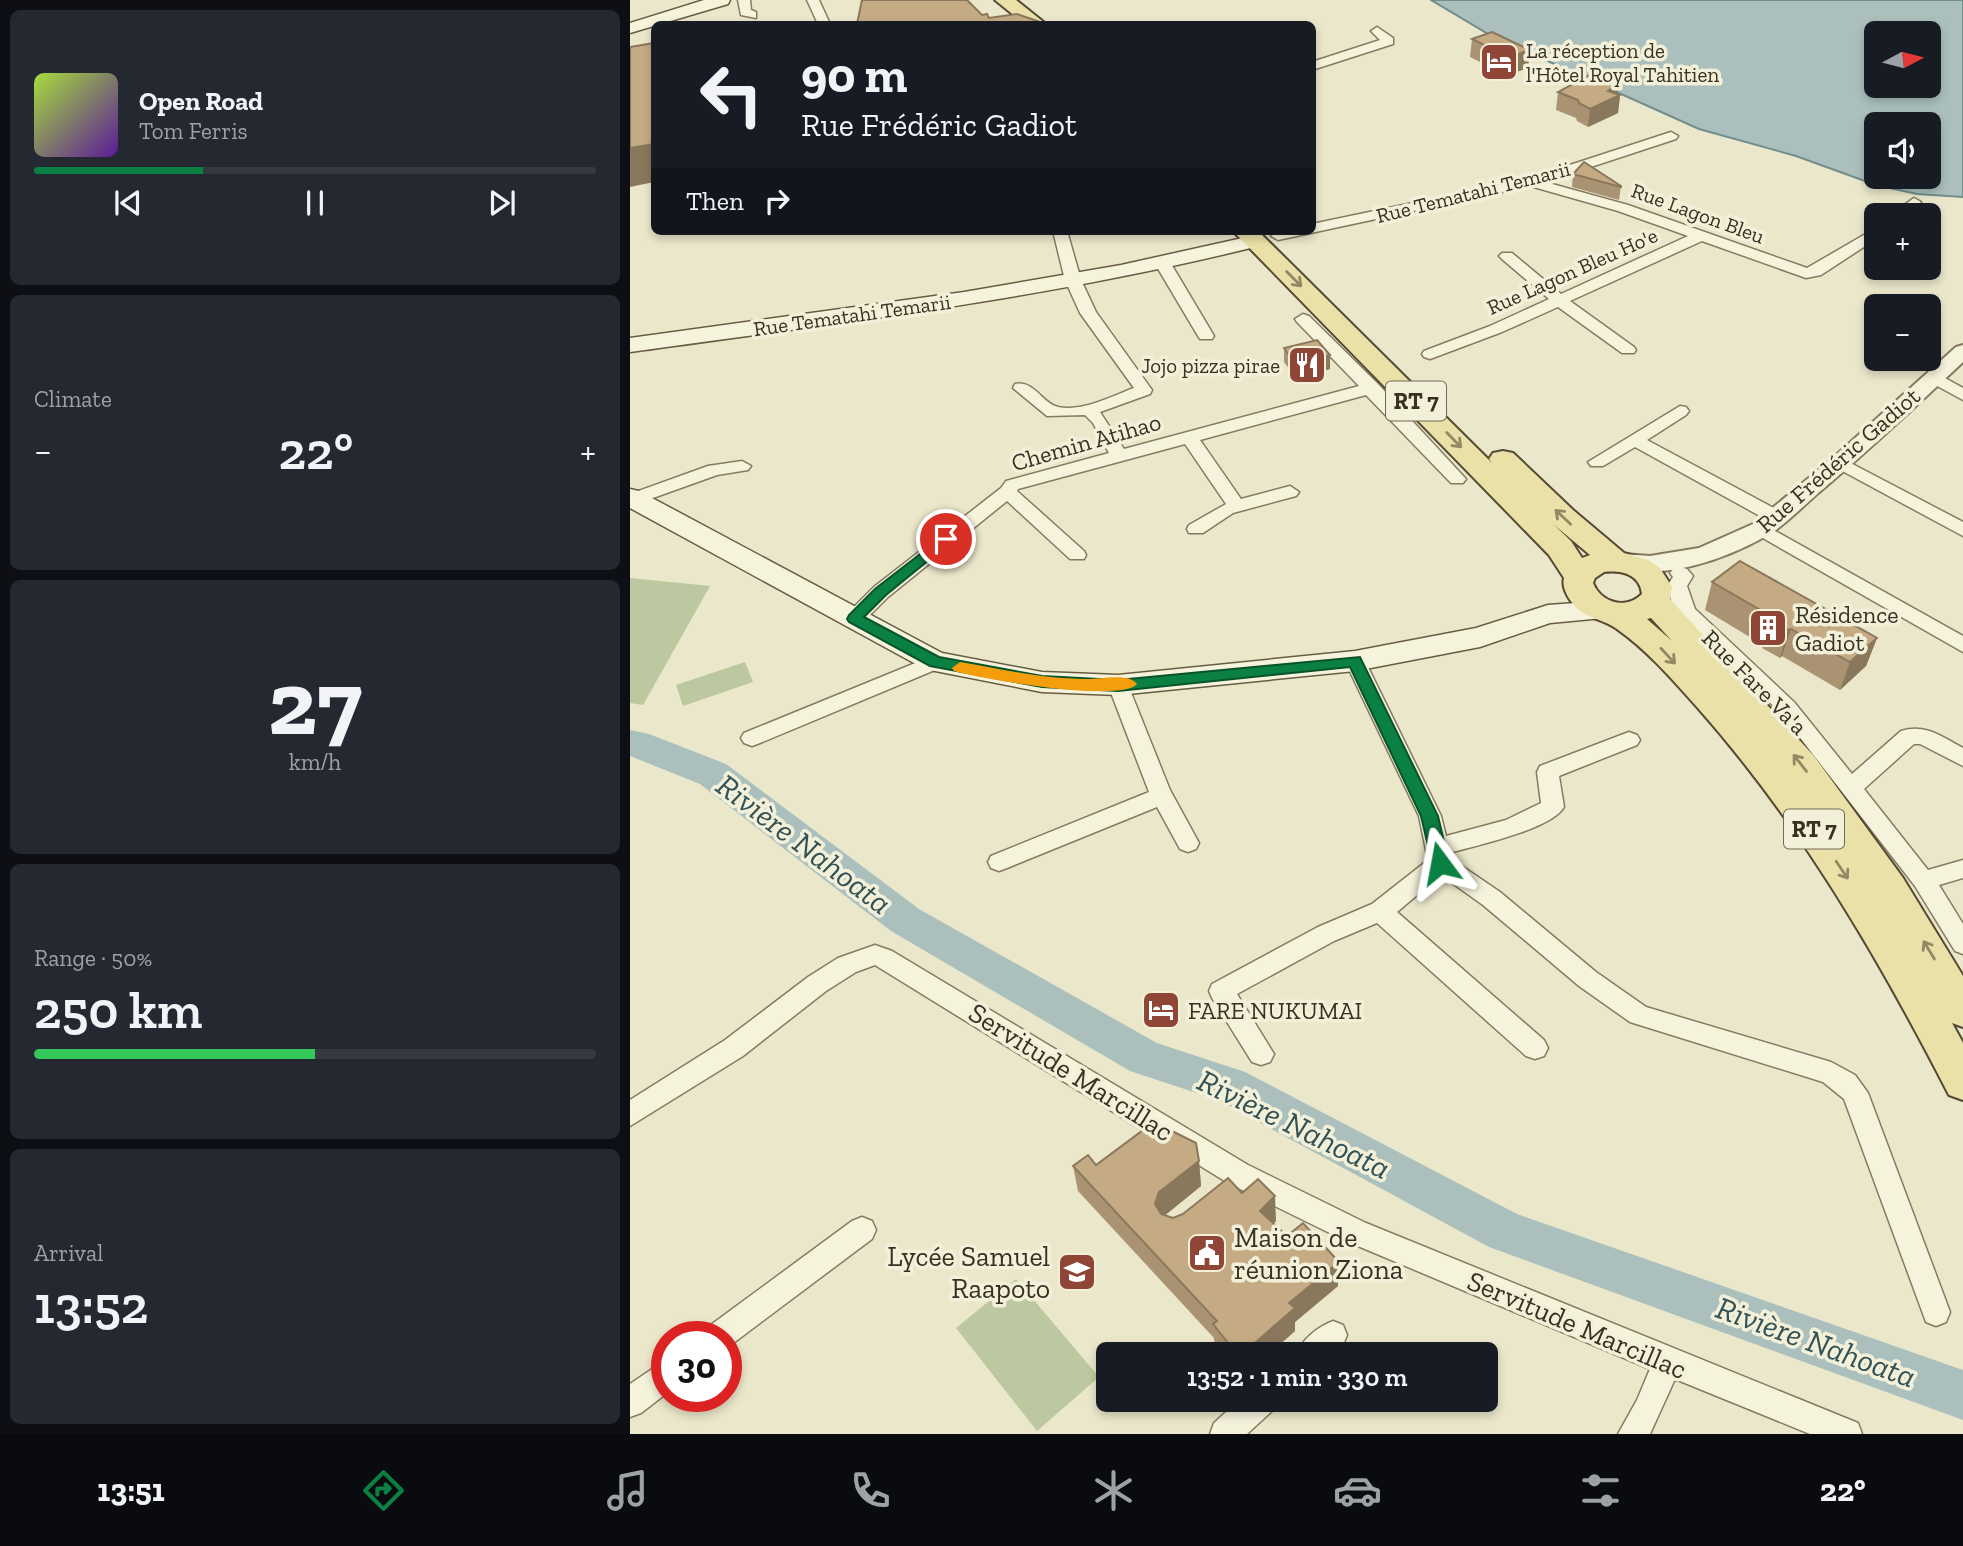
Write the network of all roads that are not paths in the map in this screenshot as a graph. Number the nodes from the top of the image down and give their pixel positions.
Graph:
1 (711, 0) edge
2 (722, 0) edge
3 (744, 0) edge
4 (813, 0) edge
5 (1004, 0) edge
6 (1029, 0) edge
7 (752, 15) dead end
8 (823, 21) edge
9 (1043, 21) edge
10 (1044, 21) edge
11 (630, 25) edge
12 (1377, 31) dead end
13 (1316, 65) edge
14 (1671, 136) dead end
15 (1530, 182) junction
16 (1316, 228) edge
17 (1061, 235) edge
18 (1267, 235) edge
19 (1272, 235) edge
20 (1272, 235) edge
21 (1701, 236) junction
22 (1864, 240) edge
23 (1507, 256) dead end
24 (1162, 262) junction
25 (1073, 280) junction
26 (1560, 301) junction
27 (1303, 319) dead end
28 (1206, 336) dead end
29 (630, 345) edge
30 (1628, 350) dead end
31 (1963, 351) edge
32 (1430, 354) dead end
33 (1934, 377) junction
34 (1021, 388) dead end
35 (1372, 388) junction
36 (1963, 395) edge
37 (1089, 410) junction
38 (1680, 411) dead end
39 (1190, 438) junction
40 (1635, 440) junction
41 (1119, 456) junction
42 (1597, 462) dead end
43 (1840, 463) junction
44 (742, 466) dead end
45 (1457, 479) dead end
46 (1007, 492) junction
47 (1290, 492) dead end
48 (632, 498) edge
49 (1236, 505) junction
50 (1769, 523) junction
51 (1196, 529) dead end
52 (1963, 530) edge
53 (1077, 555) dead end
54 (1704, 555) junction
55 (1619, 561) junction
56 (1578, 582) junction
57 (1663, 588) junction
58 (1610, 611) junction
59 (1548, 614) junction
60 (854, 619) junction
61 (1963, 645) edge
62 (1355, 661) junction
63 (935, 662) junction
64 (1118, 685) junction
65 (752, 738) dead end
66 (1629, 740) dead end
67 (1963, 758) edge
68 (1850, 788) junction
69 (1162, 796) junction
70 (1188, 843) dead end
71 (1439, 855) junction
72 (999, 862) dead end
73 (1963, 869) edge
74 (1935, 877) dead end
75 (1380, 911) junction
76 (1963, 944) edge
77 (1963, 1010) edge
78 (1535, 1048) dead end
79 (1261, 1054) dead end
80 (1963, 1082) edge
81 (630, 1114) edge
82 (862, 1230) dead end
83 (1936, 1312) dead end
84 (740, 1321) edge
85 (1333, 1335) dead end
86 (1325, 1342) edge
87 (1667, 1363) junction
88 (651, 1386) edge
89 (630, 1402) edge
90 (1248, 1412) edge
91 (1225, 1434) edge
92 (1633, 1434) edge
93 (1847, 1434) edge

1 - 11 main road
2 - 11 main road
3 - 7 street
4 - 8 street
5 - 9 main road
6 - 10 main road
12 - 13 street
14 - 15 street, Rue Tematahi Temarii
15 - 16 street, Rue Tematahi Temarii
15 - 21 street, Rue Lagon Bleu
17 - 25 street
18 - 24 main road, Rue Tematahi Temarii
55 -> 19 main road, RT 7
20 -> 56 main road, RT 7
21 - 22 street, Rue Lagon Bleu
21 - 26 street, Rue Lagon Bleu Ho'e
23 - 26 street
24 - 25 main road, Rue Tematahi Temarii
24 - 28 street
25 - 29 main road, Rue Tematahi Temarii
25 - 37 street
26 - 30 street
26 - 32 street, Rue Lagon Bleu Ho'e
27 - 35 street
31 - 33 street, Rue Frédéric Gadiot
33 - 36 street
33 - 43 street, Rue Frédéric Gadiot
34 - 37 street
35 - 39 street, Chemin Atihao
35 - 45 street
37 - 41 street
38 - 40 street
39 - 41 street, Chemin Atihao
39 - 49 street
40 - 42 street
40 - 50 street
41 - 46 street, Chemin Atihao
43 - 50 street, Rue Frédéric Gadiot
43 - 52 street
44 - 48 street
46 - 53 street
46 - 60 street, Chemin Atihao
47 - 49 street
48 - 60 main road
49 - 51 street
50 - 54 street, Rue Frédéric Gadiot
50 - 61 street
54 - 55 street, Rue Frédéric Gadiot
54 - 57 street, Rue Frédéric Gadiot
55 - 56 main road
55 - 57 main road, RT 7
56 - 58 main road, RT 7
56 - 59 main road
57 - 58 main road
57 - 68 street, Rue Fare Va'a
77 -> 57 main road, RT 7
58 - 59 main road
58 -> 80 main road, RT 7
59 - 62 main road
60 - 63 main road
62 - 64 main road
62 - 71 street
63 - 64 main road
63 - 65 street
64 - 69 street
66 - 71 street
67 - 68 street
68 - 76 street, Rue Fare Va'a
69 - 70 street
69 - 72 street
71 - 75 street
71 - 83 street
73 - 74 street
75 - 78 street
75 - 79 street
81 - 87 street, Servitude Marcillac
82 - 84 street
85 - 86 street
87 - 92 street
87 - 93 street, Servitude Marcillac
88 - 89 street
90 - 91 street

